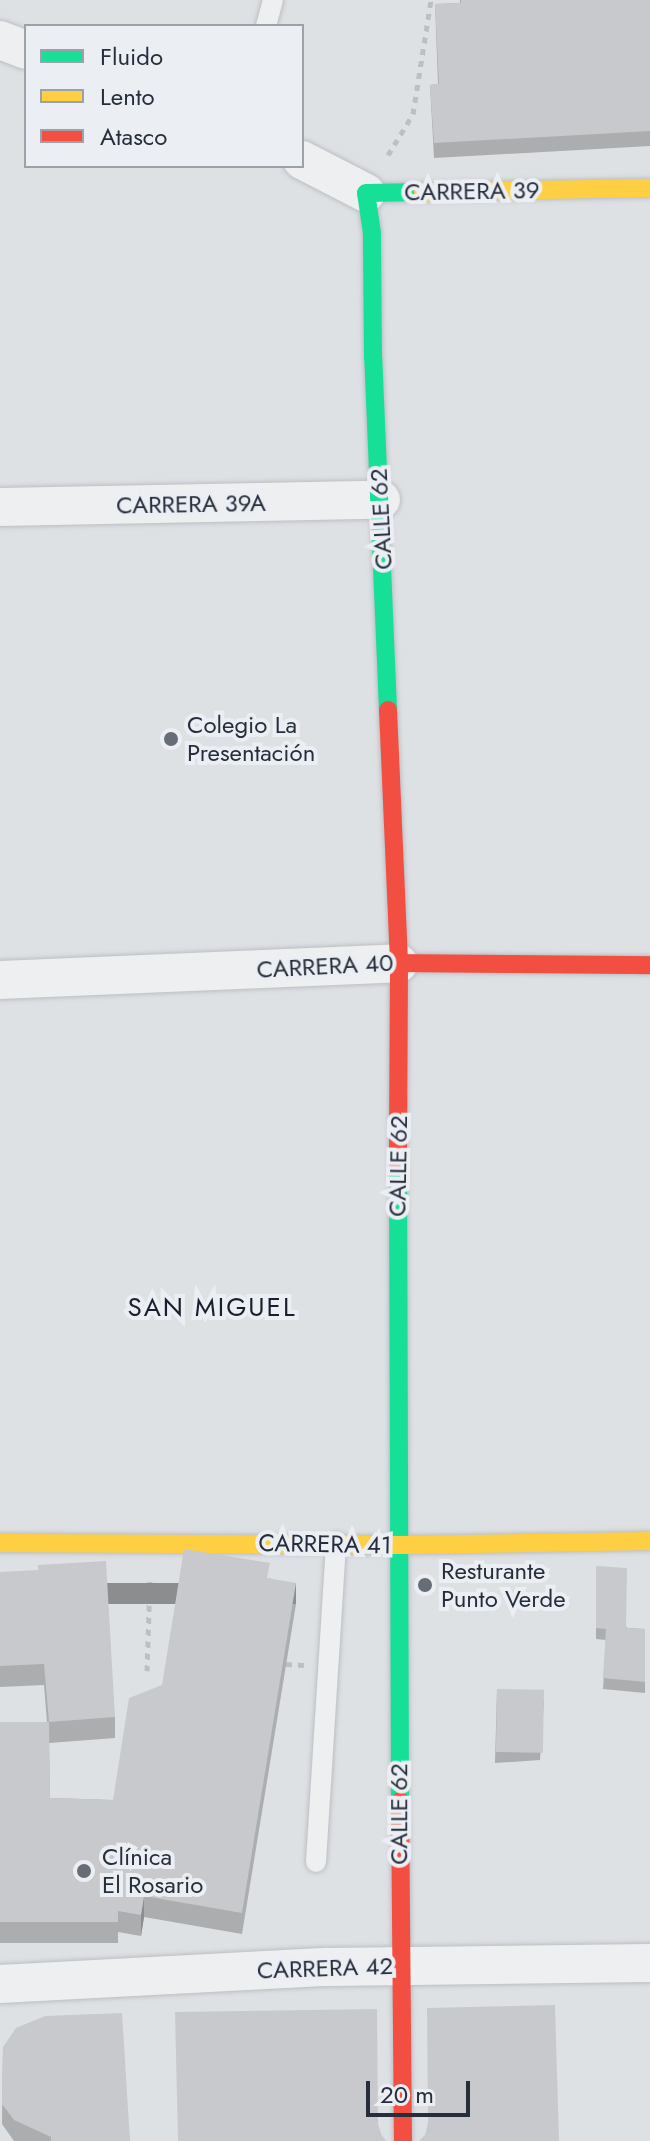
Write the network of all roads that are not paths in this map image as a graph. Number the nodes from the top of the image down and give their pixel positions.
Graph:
1 (273, 0) edge
2 (267, 24) edge
3 (0, 40) edge
4 (24, 49) edge
5 (304, 161) edge
6 (374, 179) junction
7 (650, 188) edge
8 (381, 500) junction
9 (0, 507) edge
10 (399, 963) junction
11 (650, 965) edge
12 (0, 980) edge
13 (650, 1541) edge
14 (0, 1543) edge
15 (336, 1543) junction
16 (399, 1545) junction
17 (316, 1862) dead end
18 (650, 1963) edge
19 (398, 1965) junction
20 (0, 1984) edge
21 (403, 2141) edge

1 - 2 lane
3 - 4 street
5 - 6 street, CARRERA 39
6 - 7 main road, CARRERA 39
6 - 8 main road, CALLE 62
8 - 9 street, CARRERA 39A
8 - 10 main road, CALLE 62
10 - 11 main road, CARRERA 40
10 - 12 street, CARRERA 40
10 - 16 main road, CALLE 62
13 - 16 main road, CARRERA 41
14 - 15 main road, CARRERA 41
15 - 16 main road, CARRERA 41
15 - 17 lane
16 - 19 main road, CALLE 62
18 - 19 street, CARRERA 42
19 - 20 street, CARRERA 42
19 - 21 main road, CALLE 62

